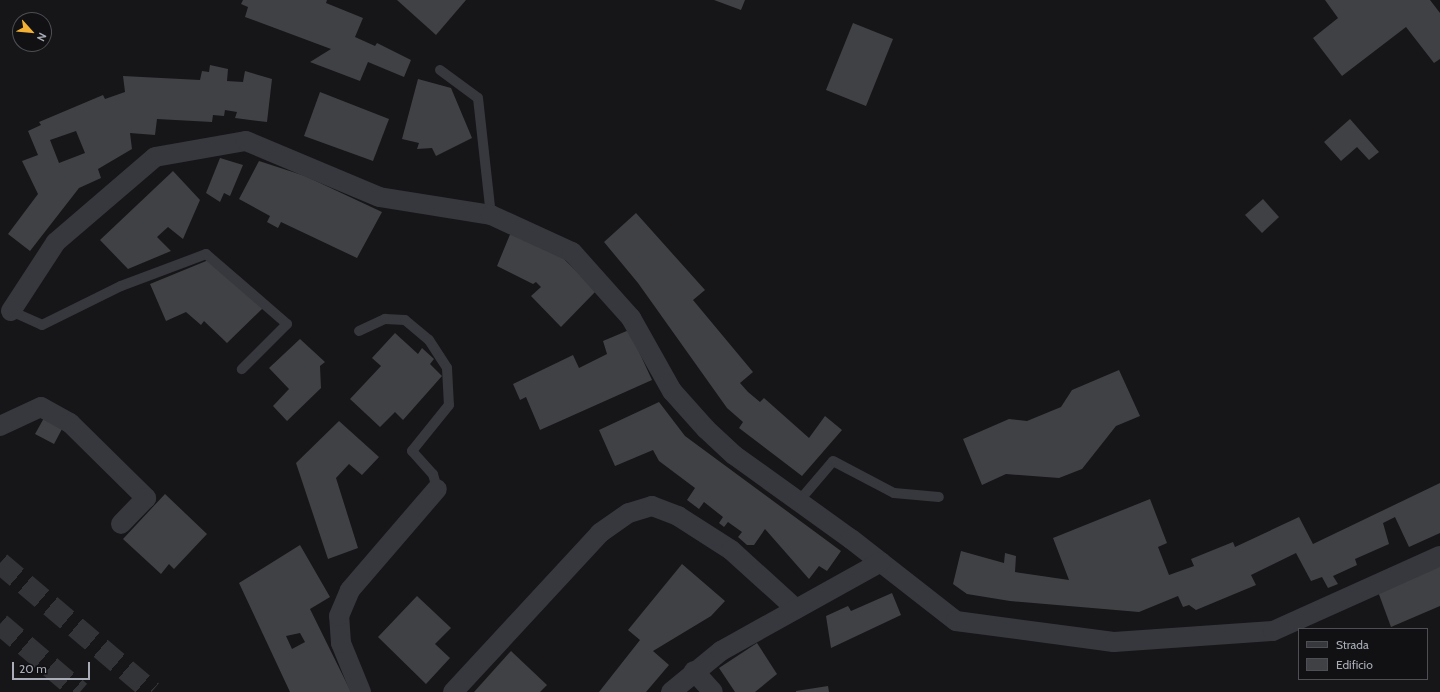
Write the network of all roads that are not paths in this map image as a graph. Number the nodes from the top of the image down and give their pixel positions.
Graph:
1 (440, 70) dead end
2 (491, 215) junction
3 (11, 311) joint
4 (359, 331) dead end
5 (242, 369) dead end
6 (0, 426) edge
7 (437, 489) joint
8 (939, 497) dead end
9 (799, 501) junction
10 (121, 524) dead end
11 (1440, 556) edge
12 (881, 562) junction
13 (796, 609) junction
14 (694, 671) junction
15 (361, 692) edge
16 (453, 692) edge
17 (671, 692) edge
18 (713, 692) edge

1 - 2 lane
2 - 3 street
2 - 9 street
3 - 5 lane
4 - 7 lane
6 - 10 street
7 - 15 street
8 - 9 lane
9 - 12 street
11 - 12 street
12 - 13 street
13 - 14 street
13 - 16 street
14 - 17 street
14 - 18 street

